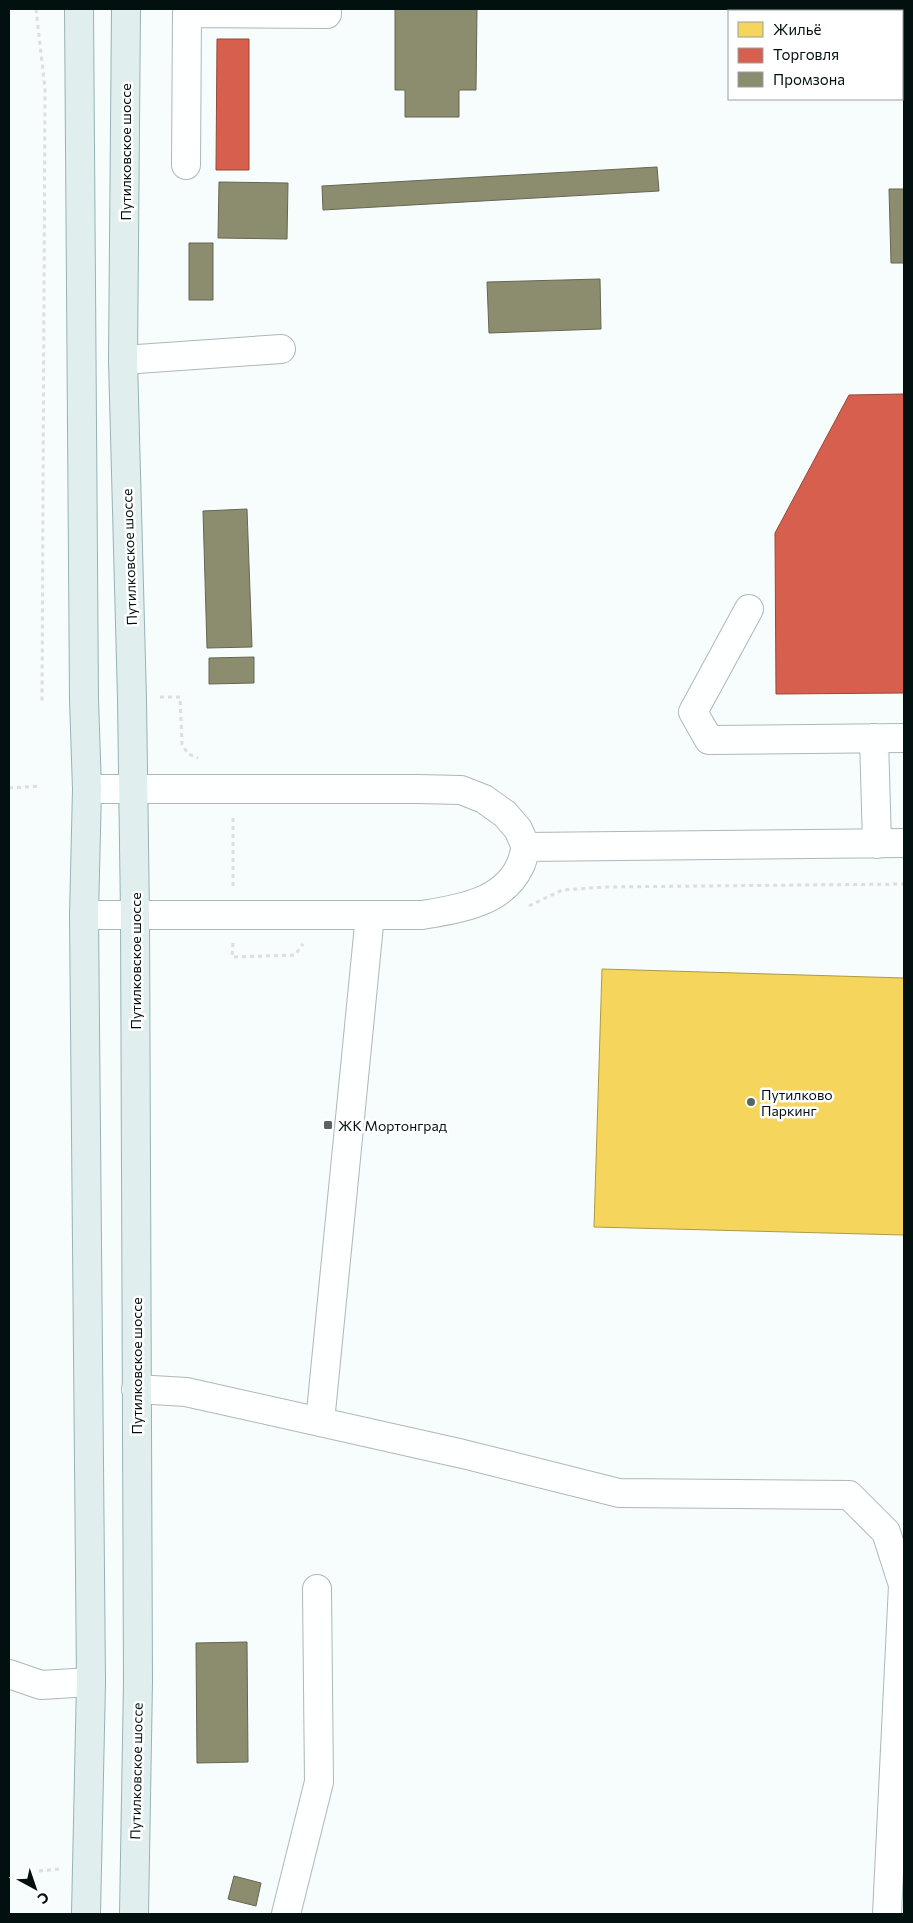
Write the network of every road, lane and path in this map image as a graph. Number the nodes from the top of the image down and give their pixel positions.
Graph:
1 (36, 9) edge
2 (80, 9) edge
3 (126, 9) edge
4 (327, 9) edge
5 (187, 11) edge
6 (186, 165) dead end
7 (281, 349) dead end
8 (123, 360) junction
9 (749, 609) dead end
10 (154, 697) dead end
11 (42, 702) dead end
12 (874, 738) junction
13 (904, 738) edge
14 (207, 758) dead end
15 (42, 786) dead end
16 (9, 788) edge
17 (87, 789) junction
18 (134, 789) junction
19 (233, 817) dead end
20 (904, 843) edge
21 (877, 844) junction
22 (526, 847) junction
23 (904, 884) edge
24 (233, 896) dead end
25 (524, 908) dead end
26 (135, 914) junction
27 (370, 914) junction
28 (84, 915) junction
29 (233, 940) dead end
30 (313, 944) dead end
31 (136, 1389) junction
32 (320, 1422) junction
33 (317, 1590) dead end
34 (9, 1674) edge
35 (91, 1682) junction
36 (62, 1869) dead end
37 (39, 1871) dead end
38 (86, 1914) edge
39 (134, 1914) edge
40 (286, 1914) edge
41 (887, 1914) edge

1 - 11 path
2 - 17 main road
3 - 8 main road, Путилковское шоссе
4 - 5 street
5 - 6 street
7 - 8 street
8 - 18 main road, Путилковское шоссе
9 - 12 street
10 - 14 path
12 - 13 street
12 - 21 street
15 - 16 path
17 - 18 street
17 - 28 main road
18 - 22 street
18 - 26 main road, Путилковское шоссе
19 - 24 path
20 - 21 street
21 - 22 street
22 - 27 street
23 - 25 path
26 - 27 street
26 - 28 street
26 - 31 main road, Путилковское шоссе
27 - 32 street
28 - 35 main road
29 - 30 path
31 - 32 street
31 - 39 main road, Путилковское шоссе
32 - 41 street
33 - 40 street
34 - 35 street
35 - 38 main road
36 - 37 path

